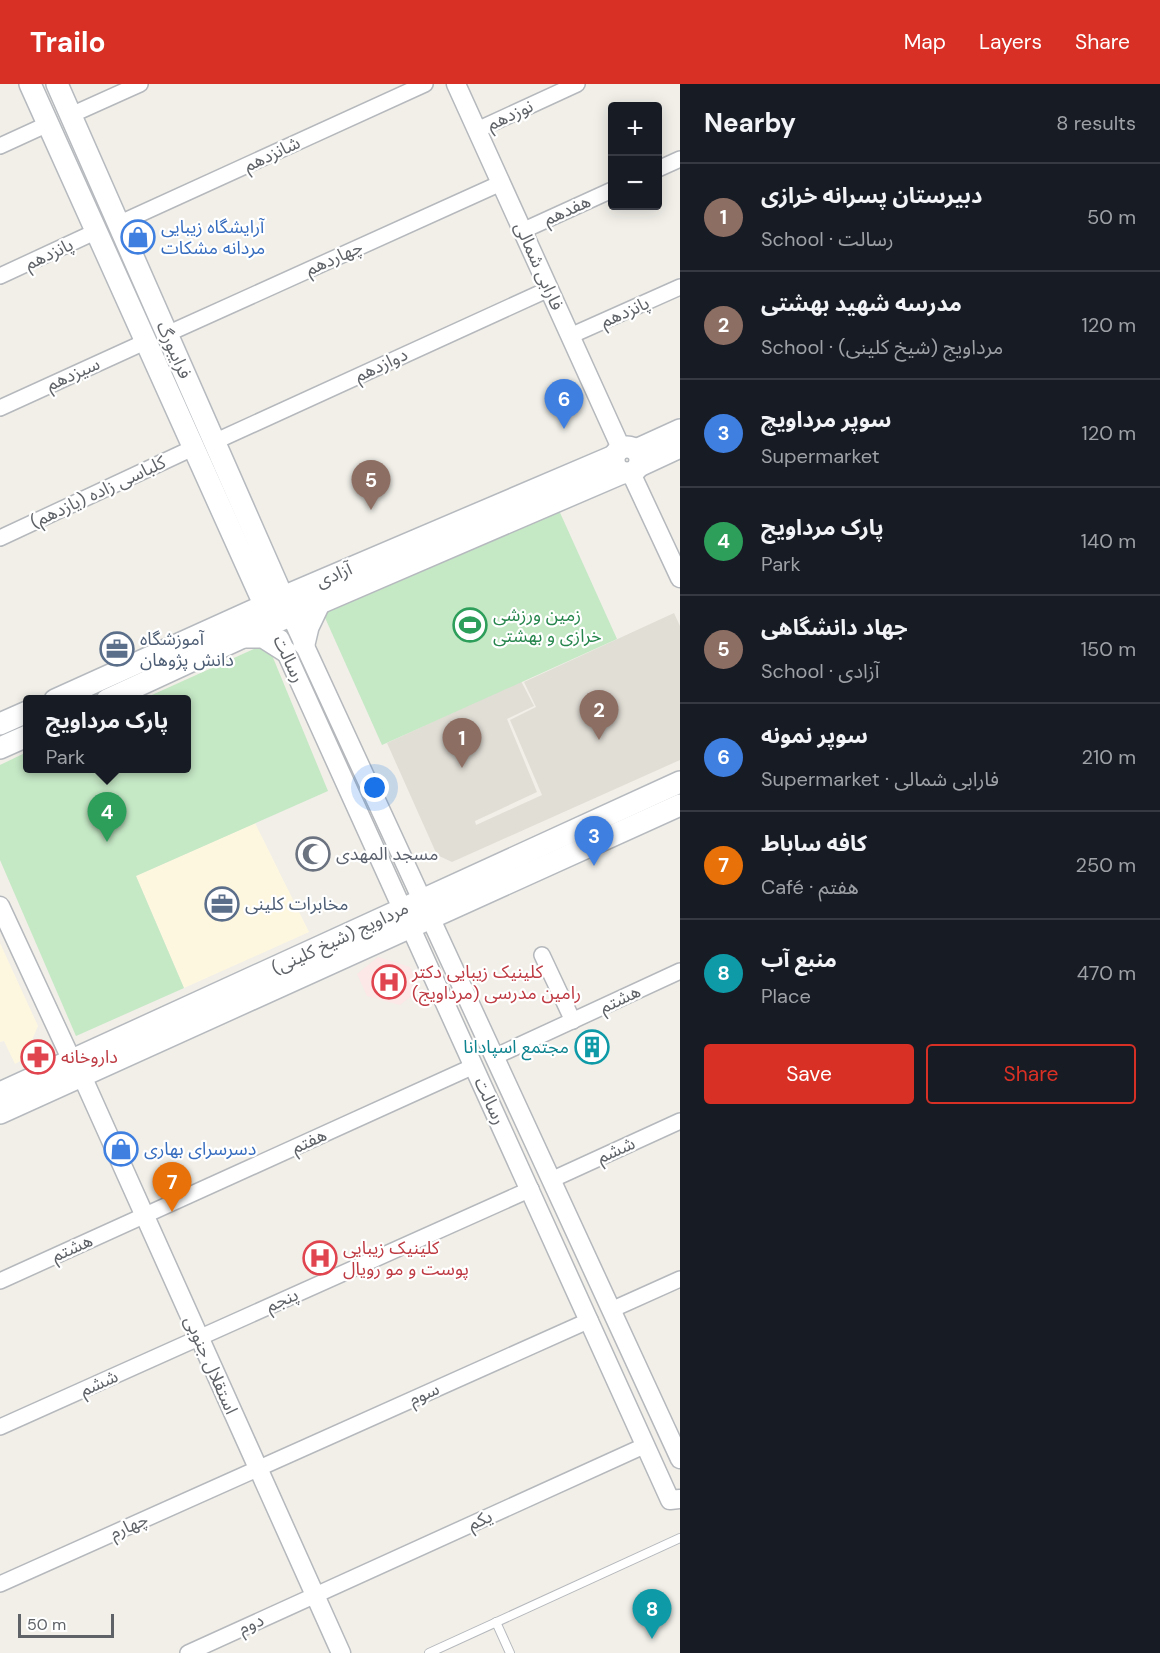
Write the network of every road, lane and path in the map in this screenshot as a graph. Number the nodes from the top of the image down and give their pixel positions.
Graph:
1 (30, 84) edge
2 (57, 84) edge
3 (140, 84) edge
4 (425, 84) edge
5 (456, 84) edge
6 (576, 84) edge
7 (71, 115) junction
8 (48, 124) junction
9 (477, 130) junction
10 (0, 146) edge
11 (680, 159) edge
12 (662, 167) edge
13 (501, 183) junction
14 (608, 192) edge
15 (118, 224) junction
16 (97, 231) junction
17 (522, 231) junction
18 (0, 276) edge
19 (141, 276) junction
20 (121, 284) junction
21 (680, 287) edge
22 (549, 289) junction
23 (570, 336) junction
24 (157, 337) junction
25 (0, 408) edge
26 (680, 430) edge
27 (205, 444) junction
28 (680, 447) edge
29 (627, 461) junction
30 (0, 538) edge
31 (265, 559) junction
32 (680, 578) edge
33 (254, 580) junction
34 (306, 587) junction
35 (319, 604) junction
36 (277, 611) junction
37 (236, 629) junction
38 (295, 648) junction
39 (65, 695) edge
40 (114, 695) edge
41 (23, 714) edge
42 (0, 724) edge
43 (23, 738) edge
44 (0, 748) edge
45 (680, 782) edge
46 (680, 804) edge
47 (417, 914) junction
48 (2, 916) edge
49 (542, 955) dead end
50 (680, 971) edge
51 (573, 1021) junction
52 (494, 1057) junction
53 (474, 1066) junction
54 (77, 1068) junction
55 (0, 1093) edge
56 (0, 1113) edge
57 (680, 1121) edge
58 (551, 1179) junction
59 (531, 1189) junction
60 (144, 1216) junction
61 (680, 1279) edge
62 (0, 1281) edge
63 (611, 1310) junction
64 (590, 1320) junction
65 (198, 1338) junction
66 (0, 1427) edge
67 (674, 1432) edge
68 (646, 1445) junction
69 (680, 1459) edge
70 (258, 1469) junction
71 (675, 1500) edge
72 (680, 1538) edge
73 (0, 1584) edge
74 (314, 1596) junction
75 (496, 1622) junction
76 (188, 1653) edge
77 (342, 1653) edge
78 (429, 1653) edge
79 (510, 1653) edge

1 - 8 main road, فرایبورگ
2 - 7 main road, فرایبورگ
3 - 7 street
4 - 15 street, شانزدهم
5 - 9 street, فارابی شمالی
6 - 9 street, نوزدهم
7 - 15 main road, فرایبورگ
8 - 10 street
8 - 16 main road, فرایبورگ
9 - 13 street, فارابی شمالی
11 - 12 street
13 - 17 street, فارابی شمالی
13 - 24 street, چهاردهم
14 - 17 street, هفدهم
15 - 19 main road, فرایبورگ
16 - 18 street, پانزدهم
16 - 20 main road, فرایبورگ
17 - 22 street, فارابی شمالی
19 - 20 main road
19 - 24 main road, فرایبورگ
20 - 24 main road, فرایبورگ
21 - 23 street, پانزدهم
22 - 23 street, فارابی شمالی
22 - 27 street, دوازدهم
23 - 29 street, فارابی شمالی
24 - 25 street, سیزدهم
24 - 27 main road, فرایبورگ
26 - 29 main road, آزادی
27 - 30 street, کلباسی زاده (یازدهم)
27 - 31 main road, فرایبورگ
27 - 33 main road, فرایبورگ
28 - 29 main road, آزادی
29 - 32 street, فارابی شمالی
29 - 34 main road, آزادی
29 - 35 main road, آزادی
31 - 34 main road
31 - 36 main road, فرایبورگ
33 - 36 main road, فرایبورگ
33 - 37 main road
34 - 36 main road, آزادی
35 - 36 main road, آزادی
35 - 38 main road
36 - 37 main road, آزادی
36 - 38 street, رسالت
37 - 38 main road
37 - 39 main road, آزادی
37 - 40 main road, آزادی
38 - 47 street, رسالت
41 - 42 main road
43 - 44 main road
45 - 47 main road, مرداویج (شیخ کلینی)
46 - 47 main road, مرداویج (شیخ کلینی)
47 - 52 street, رسالت
47 - 53 street, رسالت
47 - 54 main road, مرداویج (شیخ کلینی)
48 - 54 street, استقلال جنوبی
49 - 51 street
50 - 51 street, هشتم
51 - 52 street, هشتم
52 - 58 street, رسالت
53 - 59 street, رسالت
53 - 60 street, هفتم
54 - 55 main road, مرداویج (شیخ کلینی)
54 - 56 main road, مرداویج (شیخ کلینی)
54 - 60 street, استقلال جنوبی
57 - 58 street, ششم
58 - 63 street, رسالت
59 - 64 street, رسالت
59 - 65 street, پنجم
60 - 62 street, هشتم
60 - 65 street, استقلال جنوبی
61 - 63 street
63 - 67 street, رسالت
64 - 68 street, رسالت
64 - 70 street, سوم
65 - 66 street, ششم
65 - 70 street, استقلال جنوبی
67 - 69 street, رسالت
68 - 71 street, رسالت
68 - 74 street, یکم
70 - 73 street, چهارم
70 - 74 street, استقلال جنوبی
72 - 75 lane
74 - 76 street, دوم
74 - 77 street, استقلال جنوبی
75 - 78 lane
75 - 79 lane

